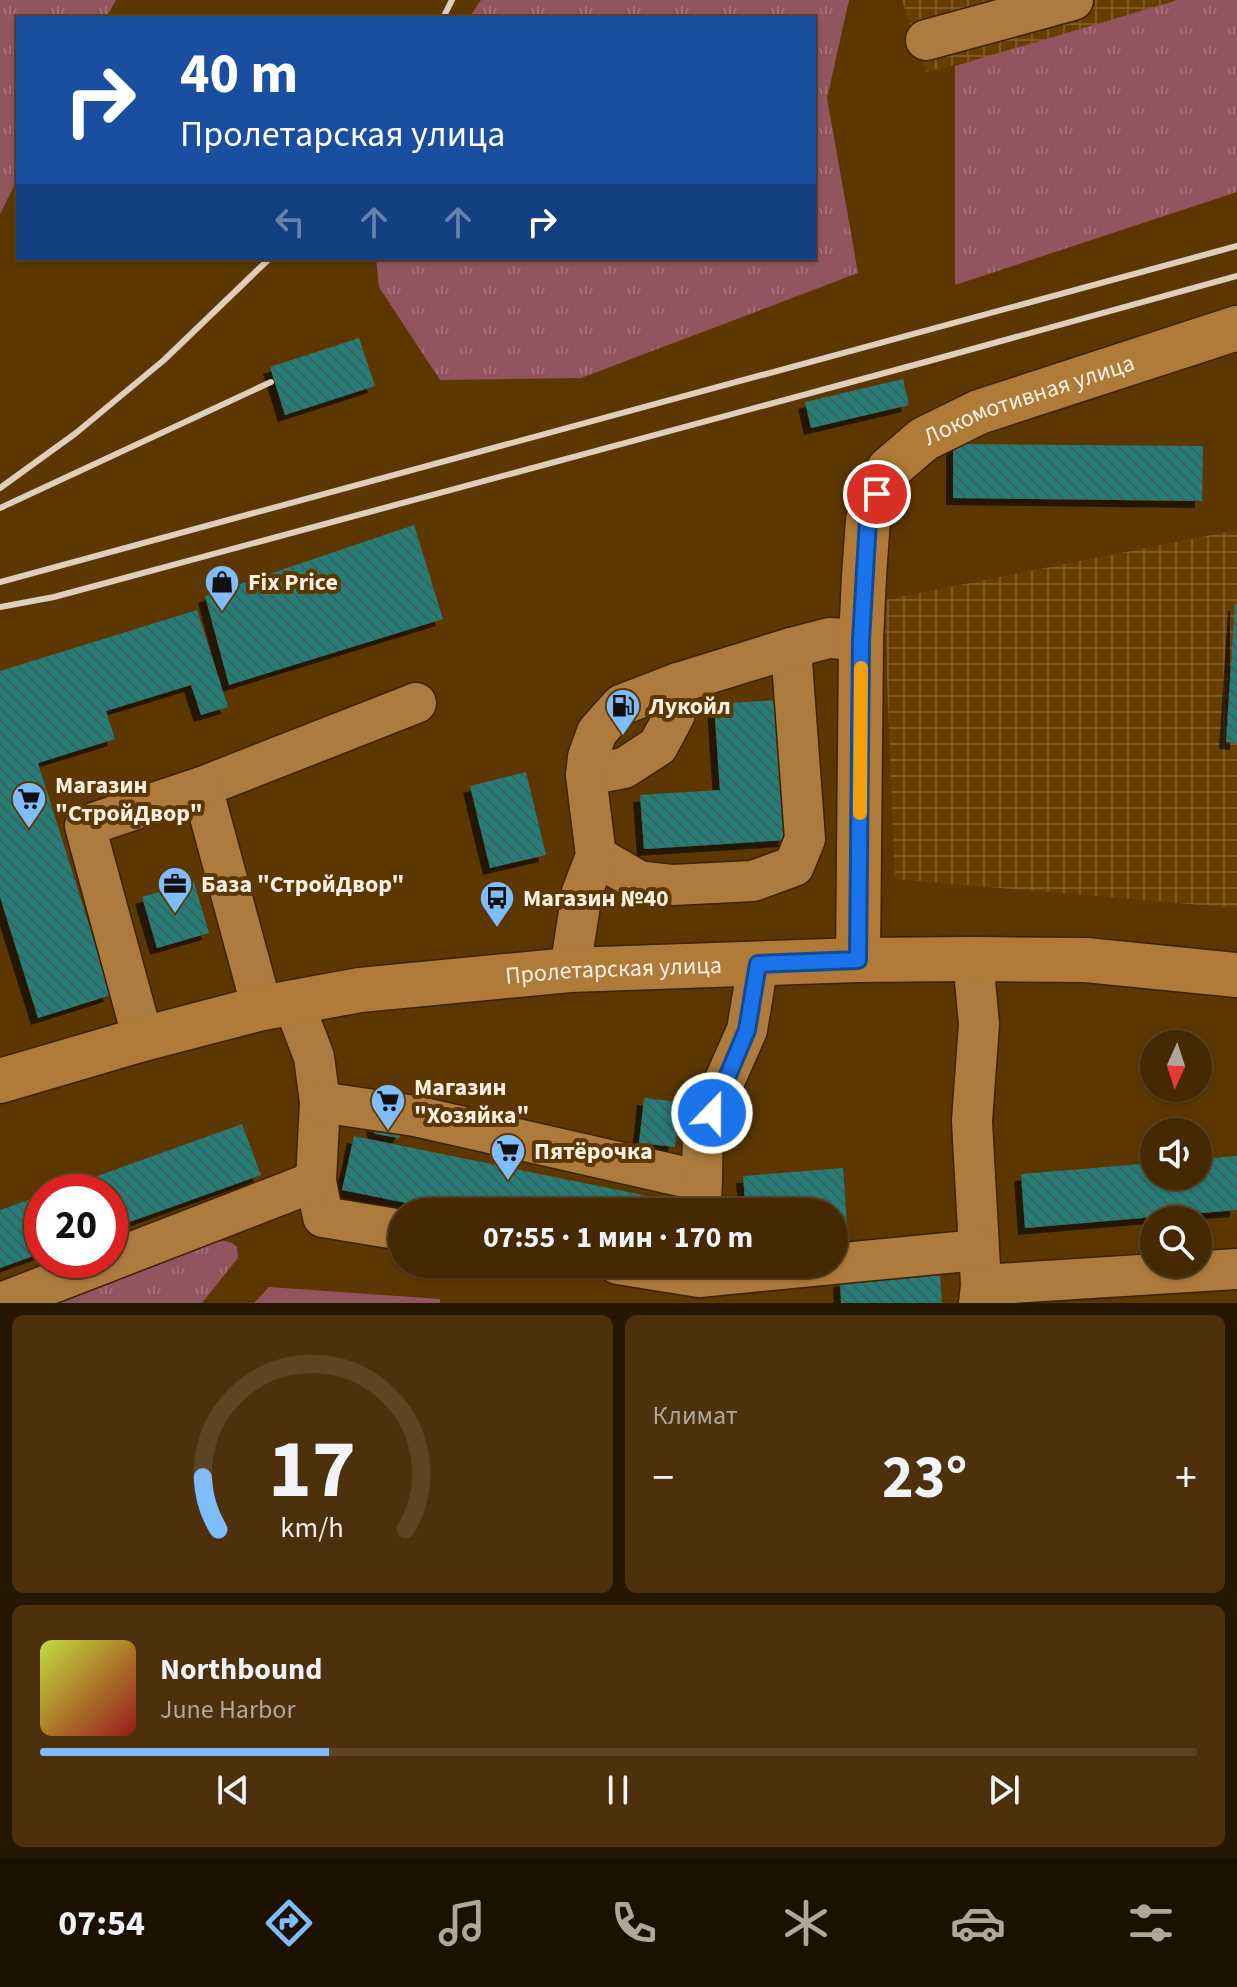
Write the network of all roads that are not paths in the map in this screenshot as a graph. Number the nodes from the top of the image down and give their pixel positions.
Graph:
1 (1073, 0) edge
2 (926, 40) dead end
3 (1237, 328) edge
4 (861, 640) junction
5 (791, 648) junction
6 (678, 683) junction
7 (416, 703) dead end
8 (586, 775) junction
9 (202, 787) junction
10 (596, 856) junction
11 (973, 959) junction
12 (858, 960) junction
13 (758, 964) junction
14 (570, 970) junction
15 (1237, 975) edge
16 (278, 1005) junction
17 (143, 1039) junction
18 (0, 1081) edge
19 (320, 1102) junction
20 (316, 1181) junction
21 (702, 1197) edge
22 (388, 1228) edge
23 (1237, 1269) edge
24 (848, 1275) edge
25 (707, 1278) edge
26 (980, 1280) edge
27 (1, 1303) edge
28 (731, 1303) edge

1 - 2 lane
3 - 4 main road, Локомотивная улица
4 - 5 lane
4 - 12 main road, Локомотивная улица
5 - 6 lane
5 - 10 lane
6 - 8 lane
6 - 8 lane
7 - 9 lane
8 - 10 lane
9 - 16 lane
9 - 17 lane
10 - 14 lane
11 - 12 main road, Пролетарская улица
11 - 15 main road, Пролетарская улица
11 - 26 lane
12 - 13 main road, Пролетарская улица
13 - 14 main road, Пролетарская улица
13 - 21 lane
14 - 16 main road, Пролетарская улица
16 - 17 main road, Пролетарская улица
16 - 19 lane
17 - 18 main road, Пролетарская улица
19 - 20 lane
19 - 21 lane
20 - 22 lane
20 - 27 lane
23 - 26 lane
24 - 26 lane
25 - 28 lane

